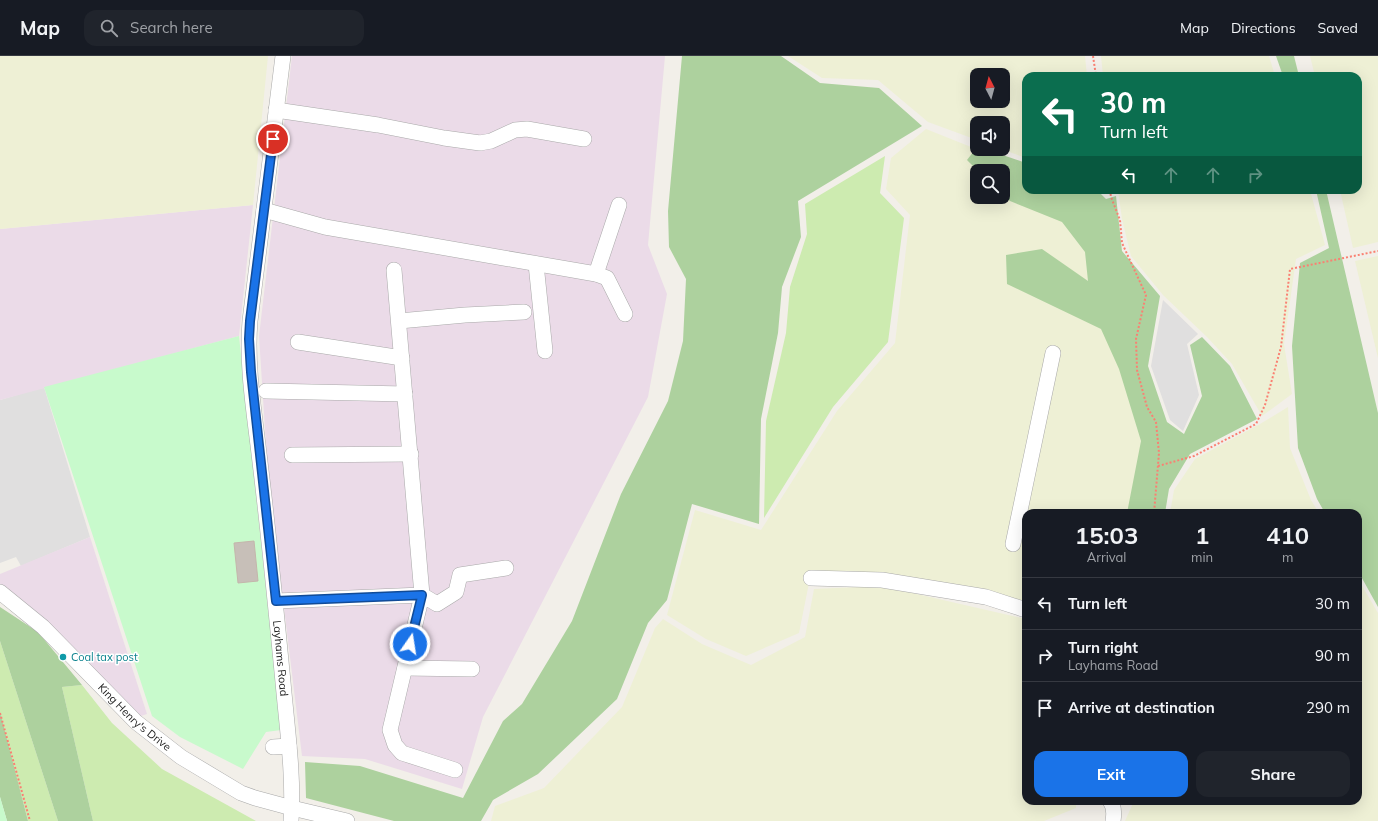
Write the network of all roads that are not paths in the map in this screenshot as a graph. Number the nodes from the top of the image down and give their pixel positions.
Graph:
1 (283, 56) edge
2 (276, 110) junction
3 (584, 139) dead end
4 (619, 205) dead end
5 (264, 210) junction
6 (536, 264) junction
7 (394, 270) dead end
8 (596, 274) junction
9 (524, 312) dead end
10 (625, 314) dead end
11 (399, 321) junction
12 (298, 342) dead end
13 (546, 351) dead end
14 (1053, 354) dead end
15 (402, 358) junction
16 (266, 391) dead end
17 (405, 394) junction
18 (410, 454) junction
19 (292, 455) dead end
20 (1012, 544) dead end
21 (506, 568) dead end
22 (811, 578) dead end
23 (0, 592) edge
24 (422, 595) junction
25 (276, 601) junction
26 (1022, 609) edge
27 (404, 668) junction
28 (472, 669) dead end
29 (289, 746) junction
30 (273, 747) dead end
31 (455, 770) dead end
32 (1112, 805) edge
33 (291, 815) edge
34 (346, 821) edge
35 (1113, 821) edge

1 - 2 street, Layhams Road
2 - 3 street
2 - 5 street, Layhams Road
4 - 8 street
5 - 6 street
5 - 25 street, Layhams Road
6 - 8 street
6 - 13 street
7 - 11 street
8 - 10 street
9 - 11 street
11 - 15 street
12 - 15 street
14 - 20 street
15 - 17 street
16 - 17 street
17 - 18 street
18 - 19 street
18 - 24 street
21 - 24 street
22 - 26 street
23 - 33 street, King Henry's Drive
24 - 25 street
24 - 27 street
25 - 29 street, Layhams Road
27 - 28 street
27 - 31 street
29 - 30 street
29 - 33 street, Layhams Road
32 - 35 street
33 - 34 street, King Henry's Drive

